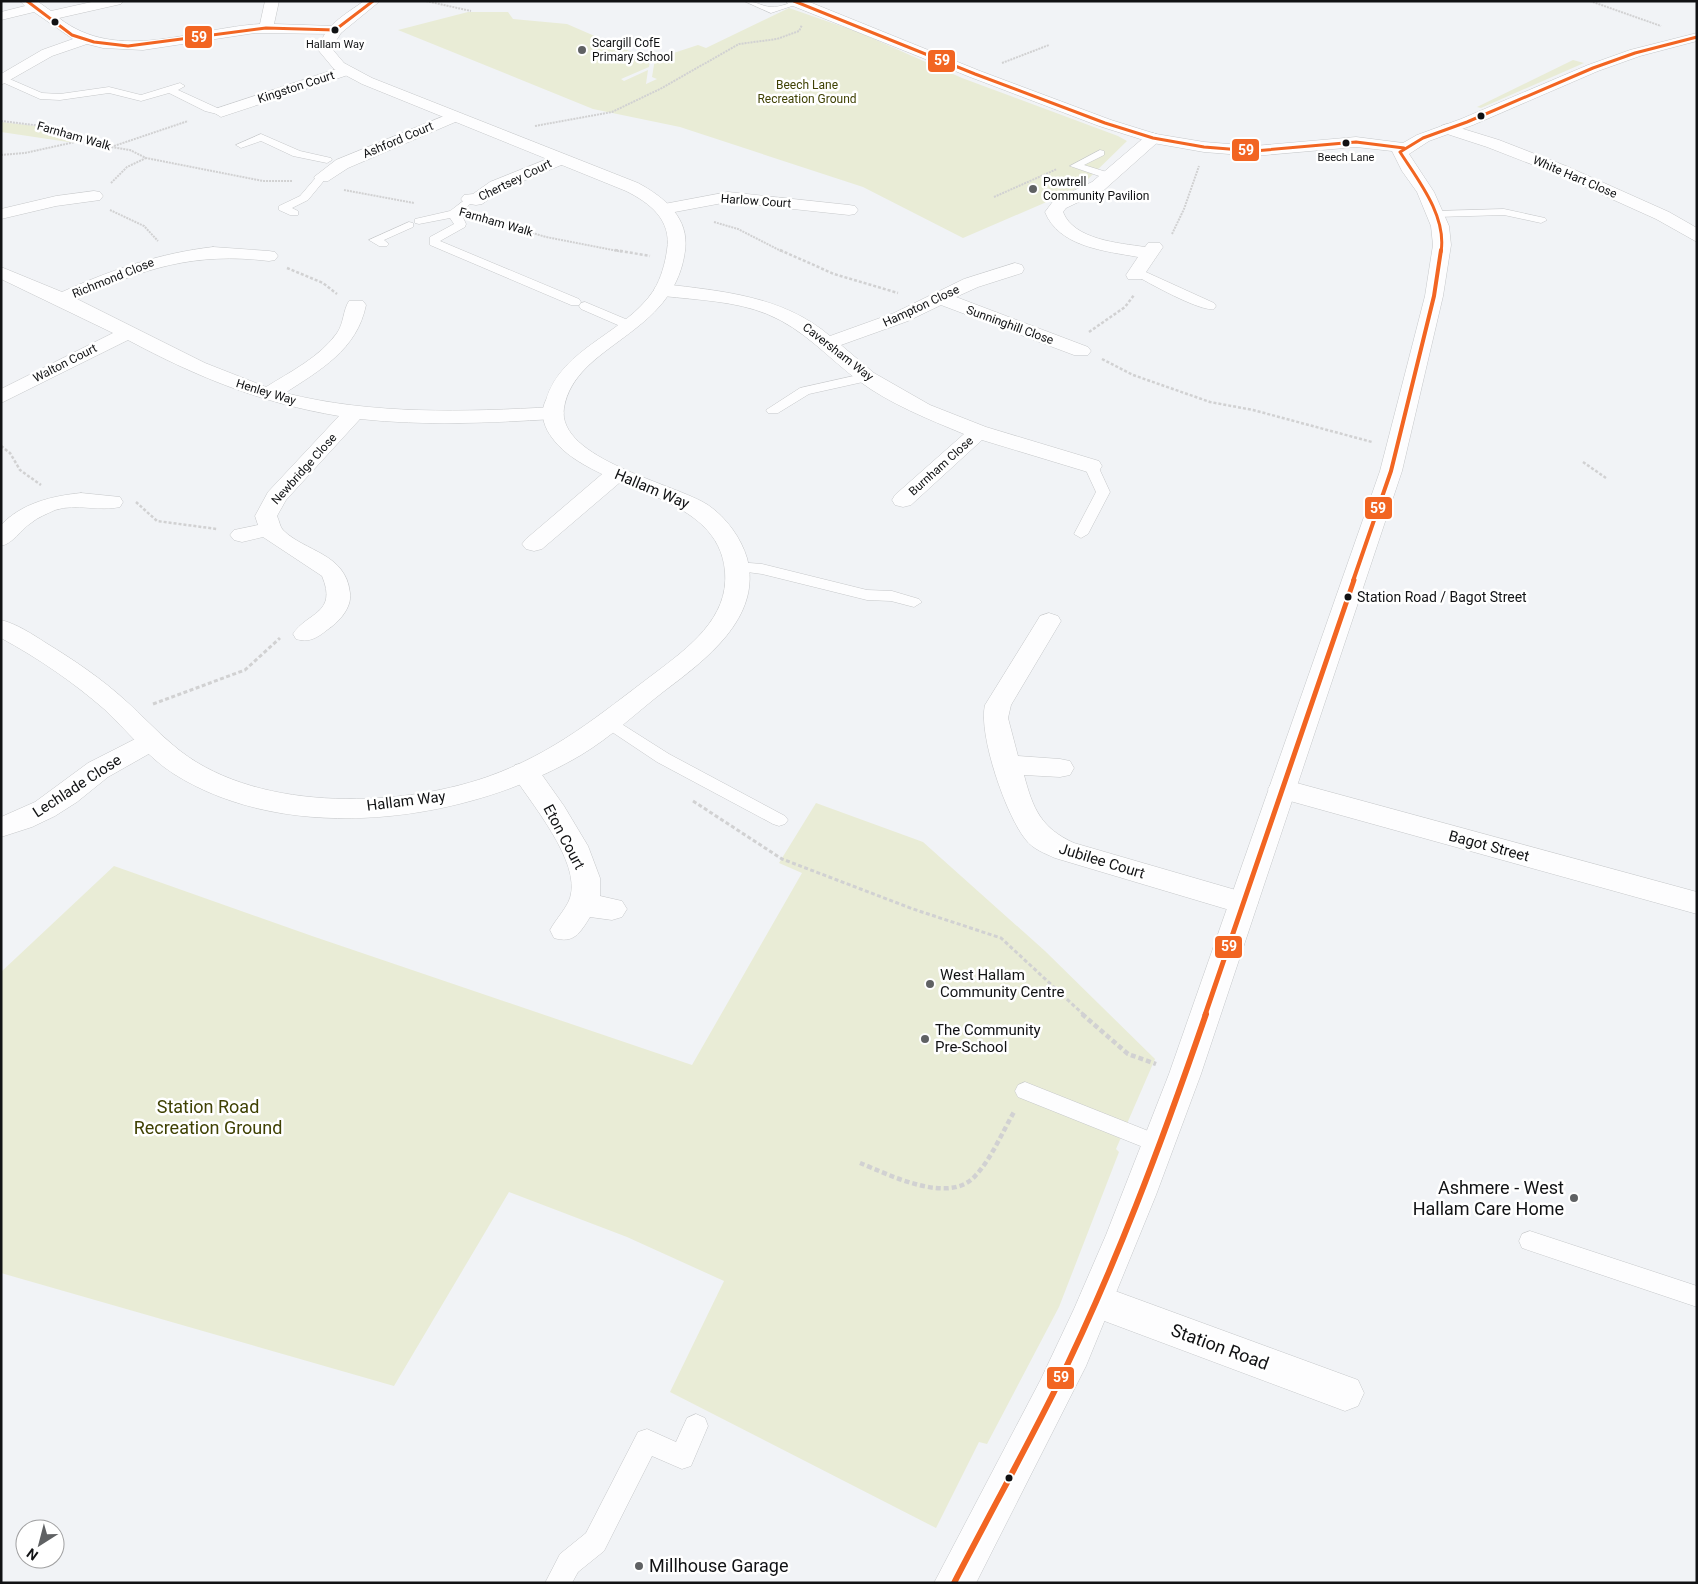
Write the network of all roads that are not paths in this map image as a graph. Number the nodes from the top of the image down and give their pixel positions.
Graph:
1 (116, 1) edge
2 (374, 1) edge
3 (748, 1) edge
4 (795, 2) edge
5 (271, 5) edge
6 (38, 8) edge
7 (287, 8) dead end
8 (1, 16) edge
9 (266, 28) junction
10 (335, 30) junction
11 (1696, 37) edge
12 (85, 40) junction
13 (346, 71) junction
14 (3, 80) edge
15 (180, 86) dead end
16 (170, 89) junction
17 (221, 112) joint
18 (454, 117) junction
19 (1447, 129) junction
20 (1152, 138) junction
21 (241, 145) dead end
22 (1404, 148) junction
23 (1100, 153) dead end
24 (560, 159) junction
25 (334, 162) junction
26 (1109, 176) junction
27 (320, 181) joint
28 (102, 198) road end
29 (470, 199) joint
30 (849, 210) dead end
31 (455, 212) junction
32 (666, 212) junction
33 (294, 213) dead end
34 (1, 214) edge
35 (1437, 214) junction
36 (1541, 220) dead end
37 (1697, 237) edge
38 (378, 240) dead end
39 (262, 252) road end
40 (1016, 269) dead end
41 (1, 272) edge
42 (1136, 273) joint
43 (663, 290) junction
44 (62, 299) junction
45 (934, 301) junction
46 (1210, 306) dead end
47 (362, 312) road end
48 (631, 326) junction
49 (130, 332) junction
50 (828, 343) junction
51 (1074, 349) road end
52 (868, 377) junction
53 (269, 394) junction
54 (1, 397) edge
55 (773, 410) dead end
56 (354, 413) junction
57 (554, 413) junction
58 (978, 432) junction
59 (1091, 466) joint
60 (616, 474) junction
61 (903, 500) dead end
62 (112, 502) road end
63 (269, 529) junction
64 (1081, 534) dead end
65 (242, 535) road end
66 (1, 539) edge
67 (534, 544) dead end
68 (737, 567) junction
69 (914, 602) dead end
70 (1049, 620) dead end
71 (1, 628) edge
72 (305, 634) road end
73 (609, 722) junction
74 (152, 742) junction
75 (1008, 765) junction
76 (1060, 768) dead end
77 (525, 772) junction
78 (1282, 789) junction
79 (779, 820) dead end
80 (1, 827) edge
81 (1243, 903) junction
82 (1697, 903) edge
83 (581, 906) junction
84 (612, 909) dead end
85 (565, 930) dead end
86 (1025, 1091) road end
87 (1158, 1144) junction
88 (1530, 1241) dead end
89 (1697, 1297) edge
90 (1096, 1301) junction
91 (1345, 1392) dead end
92 (696, 1426) dead end
93 (558, 1583) edge
94 (954, 1583) edge

1 - 6 street
2 - 10 street
3 - 4 lane
4 - 20 street
5 - 7 street
5 - 9 street
6 - 8 street
6 - 12 street
9 - 10 street
9 - 12 street
10 - 13 street
11 - 19 street
12 - 14 street
13 - 17 street, Kingston Court
13 - 18 street
14 - 16 lane
15 - 16 lane
16 - 17 lane
18 - 24 street
18 - 25 street, Ashford Court
19 - 22 street
19 - 37 street, White Hart Close
20 - 22 street
20 - 26 street
21 - 25 lane
22 - 35 street
23 - 26 lane
24 - 29 street, Chertsey Court
24 - 32 street
25 - 27 street, Ashford Court
26 - 42 street
27 - 33 lane
28 - 34 street
29 - 31 lane
30 - 32 street, Harlow Court
31 - 38 lane
31 - 48 lane
32 - 43 street
35 - 36 lane
35 - 78 street
39 - 44 street, Richmond Close
40 - 45 street, Hampton Close
41 - 44 street, Henley Way
42 - 46 lane
43 - 48 street
43 - 50 street, Caversham Way
44 - 49 street, Henley Way
45 - 50 street, Hampton Close
45 - 51 street, Sunninghill Close
47 - 53 street
48 - 57 street
49 - 53 street, Henley Way
49 - 54 street, Walton Court
50 - 52 street, Caversham Way
52 - 55 lane
52 - 58 street, Caversham Way
53 - 56 street, Henley Way
56 - 57 street, Henley Way
56 - 63 street, Newbridge Close
57 - 60 street, Hallam Way
58 - 59 street, Caversham Way
58 - 61 street, Burnham Close
59 - 64 lane
60 - 67 street
60 - 68 street, Hallam Way
62 - 66 street
63 - 65 street
63 - 72 street
68 - 69 lane
68 - 73 street, Hallam Way
70 - 75 street, Jubilee Court
71 - 74 street, Hallam Way
73 - 77 street, Hallam Way
73 - 79 lane
74 - 77 street, Hallam Way
74 - 80 street, Lechlade Close
75 - 76 street
75 - 81 street, Jubilee Court
77 - 83 street, Eton Court
78 - 81 street
78 - 82 street, Bagot Street
81 - 87 street
83 - 84 street
83 - 85 street, Eton Court
86 - 87 lane
87 - 90 street
88 - 89 lane
90 - 91 street, Station Road
90 - 94 street
92 - 93 lane

